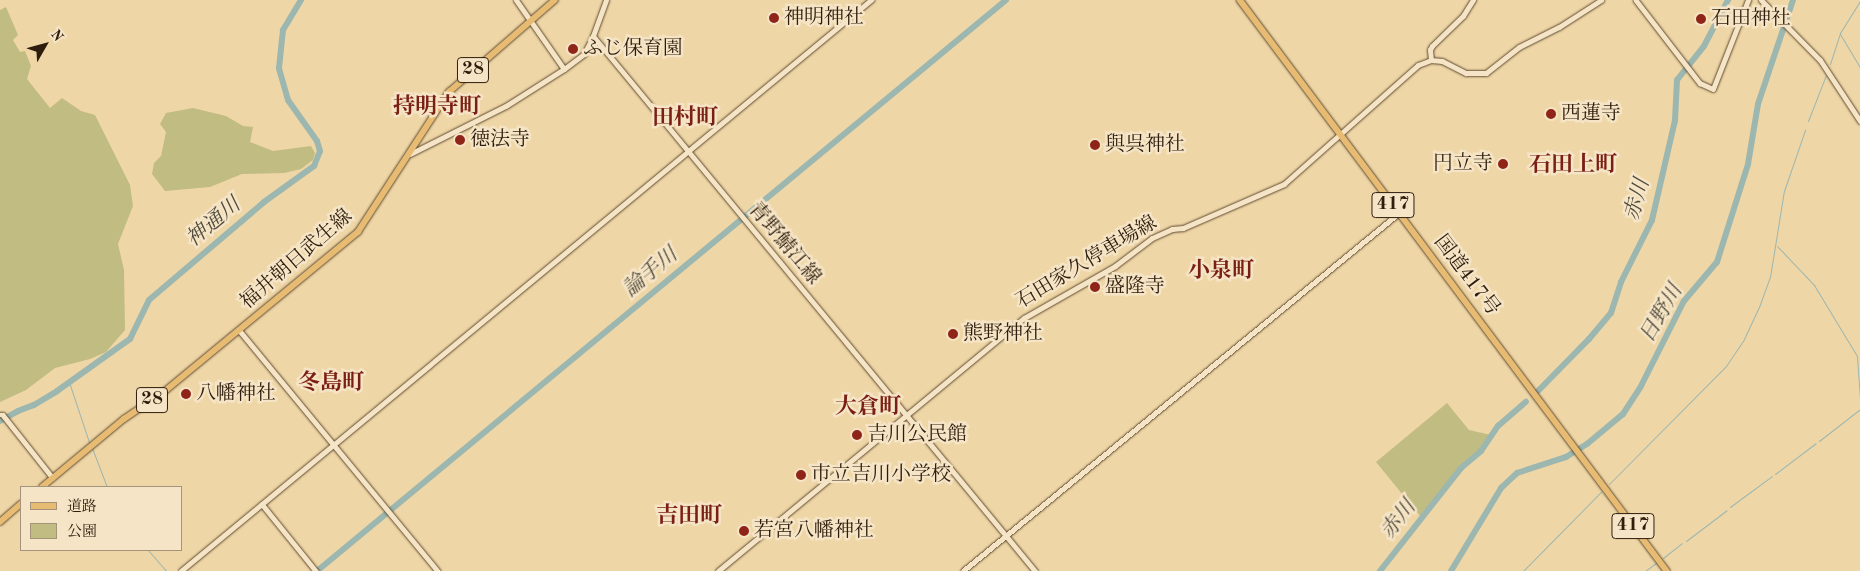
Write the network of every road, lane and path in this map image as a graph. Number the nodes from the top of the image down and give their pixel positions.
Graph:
1 (516, 0) edge
2 (556, 0) edge
3 (606, 0) edge
4 (871, 0) edge
5 (1240, 0) edge
6 (1473, 0) edge
7 (1602, 0) edge
8 (1636, 0) edge
9 (1748, 0) edge
10 (1762, 0) edge
11 (530, 22) junction
12 (593, 36) junction
13 (1431, 60) junction
14 (564, 68) junction
15 (1860, 121) edge
16 (1341, 134) junction
17 (687, 152) junction
18 (409, 155) junction
19 (1399, 213) junction
20 (240, 331) junction
21 (906, 414) junction
22 (2, 415) edge
23 (333, 445) junction
24 (53, 478) junction
25 (43, 486) edge
26 (262, 504) junction
27 (20, 505) edge
28 (0, 522) edge
29 (1006, 536) junction
30 (181, 571) edge
31 (316, 571) edge
32 (438, 571) edge
33 (718, 571) edge
34 (963, 571) edge
35 (1035, 571) edge
36 (1667, 571) edge

1 - 11 main road
2 - 11 main road, 福井朝日武生線 / 28
3 - 12 street
4 - 17 street
5 - 16 main road, 国道417号 / 417
6 - 13 street
7 - 13 main road
8 - 9 street
10 - 15 main road
11 - 14 main road
11 - 18 main road, 福井朝日武生線 / 28
12 - 14 main road
12 - 17 main road, 青野鯖江線
13 - 16 main road, 石田家久停車場線
14 - 18 street
16 - 19 main road, 国道417号 / 417
16 - 21 main road, 石田家久停車場線
17 - 21 main road, 青野鯖江線
17 - 23 street
18 - 20 main road, 福井朝日武生線 / 28
19 - 29 street
19 - 36 main road, 国道417号 / 417
20 - 23 street
20 - 24 main road, 福井朝日武生線 / 28
21 - 29 main road, 青野鯖江線
21 - 33 main road, 石田家久停車場線
22 - 24 street
23 - 26 street
23 - 32 street
24 - 25 main road, 福井朝日武生線 / 28
26 - 30 street
26 - 31 street
27 - 28 main road
29 - 34 street
29 - 35 main road, 青野鯖江線

